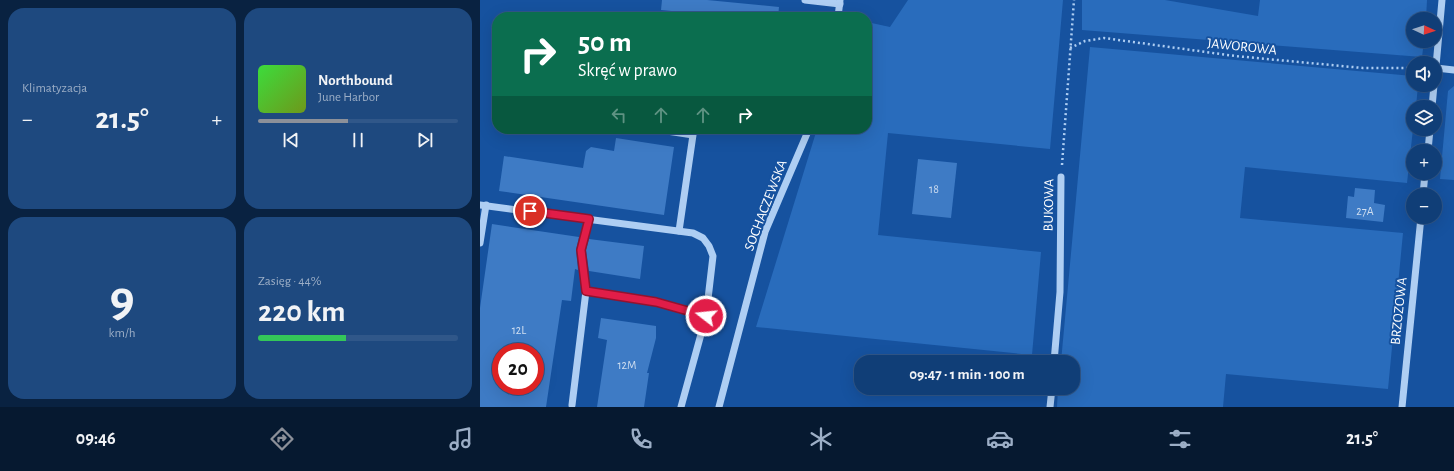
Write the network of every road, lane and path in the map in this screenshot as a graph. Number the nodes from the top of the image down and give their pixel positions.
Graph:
1 (804, 0) edge
2 (1074, 0) edge
3 (1442, 0) edge
4 (840, 2) edge
5 (839, 12) edge
6 (1070, 48) junction
7 (1437, 56) edge
8 (1406, 68) edge
9 (1442, 69) edge
10 (1454, 70) edge
11 (686, 134) edge
12 (807, 134) edge
13 (1061, 177) joint
14 (483, 205) edge
15 (589, 219) junction
16 (1420, 224) edge
17 (679, 231) junction
18 (480, 243) edge
19 (586, 291) junction
20 (706, 316) junction
21 (1055, 355) edge
22 (1051, 395) edge
23 (572, 406) dead end
24 (681, 407) edge
25 (719, 407) edge
26 (1050, 407) edge
27 (1402, 407) edge

1 - 4 street
2 - 6 path, BUKOWA
3 - 7 street
4 - 5 street
6 - 8 path, JAWOROWA
6 - 13 path, BUKOWA
9 - 10 street
11 - 17 street
12 - 25 street, SOCHACZEWSKA
13 - 21 street, BUKOWA
14 - 15 street
14 - 18 street
15 - 17 street
15 - 19 street
16 - 27 street, BRZOZOWA
17 - 20 street
19 - 20 street
19 - 23 street
20 - 24 street
22 - 26 street

